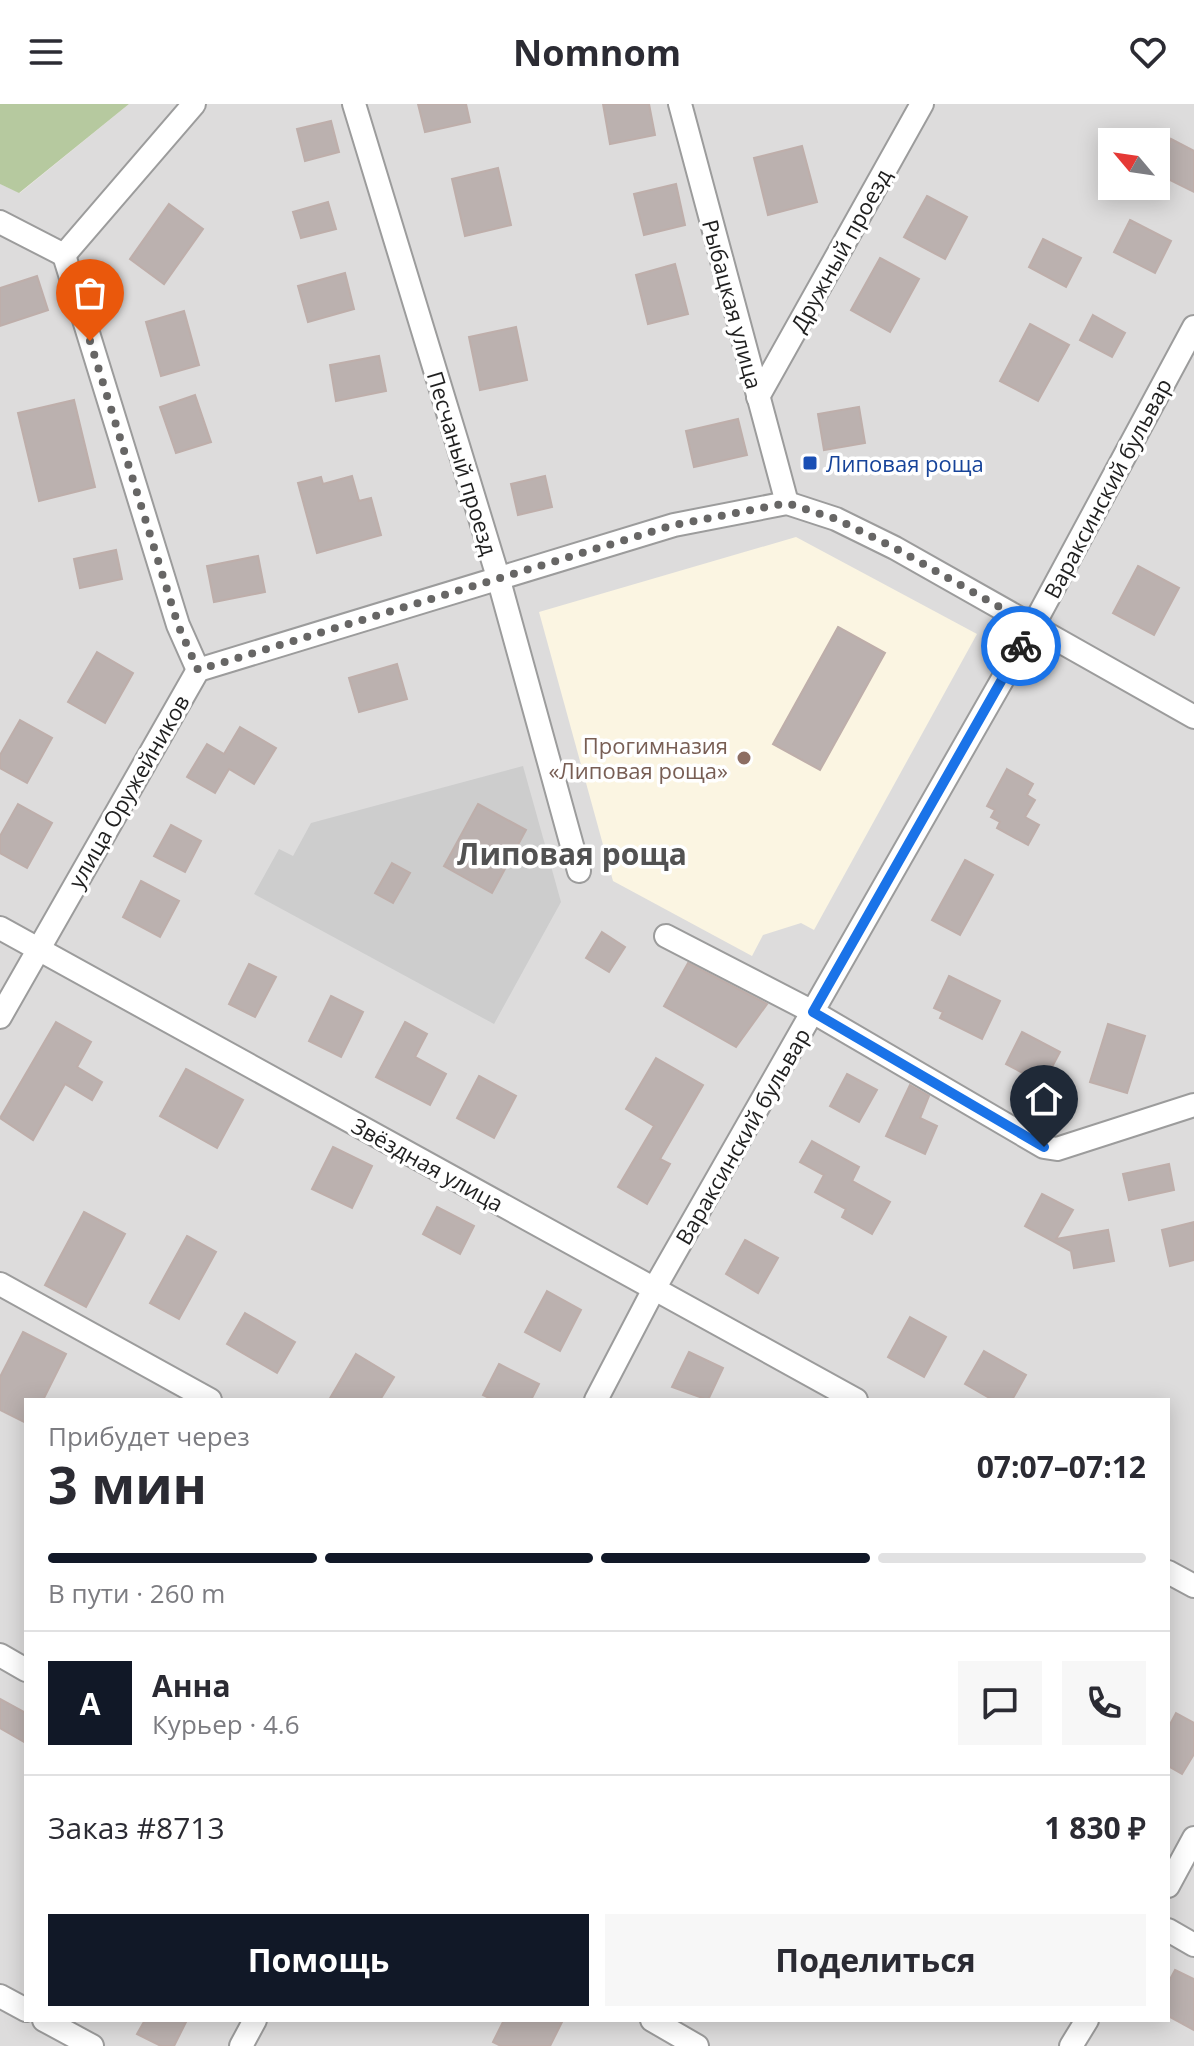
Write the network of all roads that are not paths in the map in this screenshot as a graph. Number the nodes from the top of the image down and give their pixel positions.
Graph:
1 (194, 104) edge
2 (354, 104) edge
3 (680, 104) edge
4 (922, 104) edge
5 (0, 222) edge
6 (64, 255) junction
7 (1194, 327) edge
8 (758, 397) junction
9 (787, 503) junction
10 (498, 577) junction
11 (1033, 626) junction
12 (198, 670) junction
13 (1194, 717) edge
14 (579, 871) dead end
15 (0, 928) edge
16 (666, 936) dead end
17 (37, 948) junction
18 (813, 1012) junction
19 (0, 1017) edge
20 (1194, 1105) edge
21 (0, 1284) edge
22 (654, 1289) junction
23 (206, 1398) edge
24 (597, 1398) edge
25 (852, 1398) edge
26 (1170, 1573) edge
27 (1194, 1586) edge
28 (0, 1655) edge
29 (24, 1669) edge
30 (1194, 1838) edge
31 (1170, 1882) edge
32 (1170, 1931) edge
33 (1194, 1945) edge
34 (0, 1996) edge
35 (24, 2009) edge
36 (48, 2022) edge
37 (254, 2022) edge
38 (655, 2022) edge
39 (1086, 2022) edge
40 (92, 2046) edge
41 (241, 2046) edge
42 (697, 2046) edge
43 (1071, 2046) edge

1 - 6 street
2 - 10 street, Песчаный проезд
3 - 8 street, Рыбацкая улица
4 - 8 street, Дружный проезд
5 - 6 street
6 - 12 street
7 - 11 street, Вараксинский бульвар
8 - 9 street, Рыбацкая улица
9 - 10 street, улица Оружейников
9 - 11 street, улица Оружейников
10 - 12 street, улица Оружейников
10 - 14 street, Песчаный проезд
11 - 13 street, улица Оружейников
11 - 18 street, Вараксинский бульвар
12 - 17 street, улица Оружейников
15 - 17 street, Звёздная улица
16 - 18 street
17 - 19 street, улица Оружейников
17 - 22 street, Звёздная улица
18 - 20 street
18 - 22 street, Вараксинский бульвар
21 - 23 street
22 - 24 street, Вараксинский бульвар
22 - 25 street, Звёздная улица
26 - 27 street
28 - 29 street
30 - 31 street
32 - 33 street
34 - 35 street
36 - 40 street
37 - 41 street
38 - 42 street
39 - 43 street

